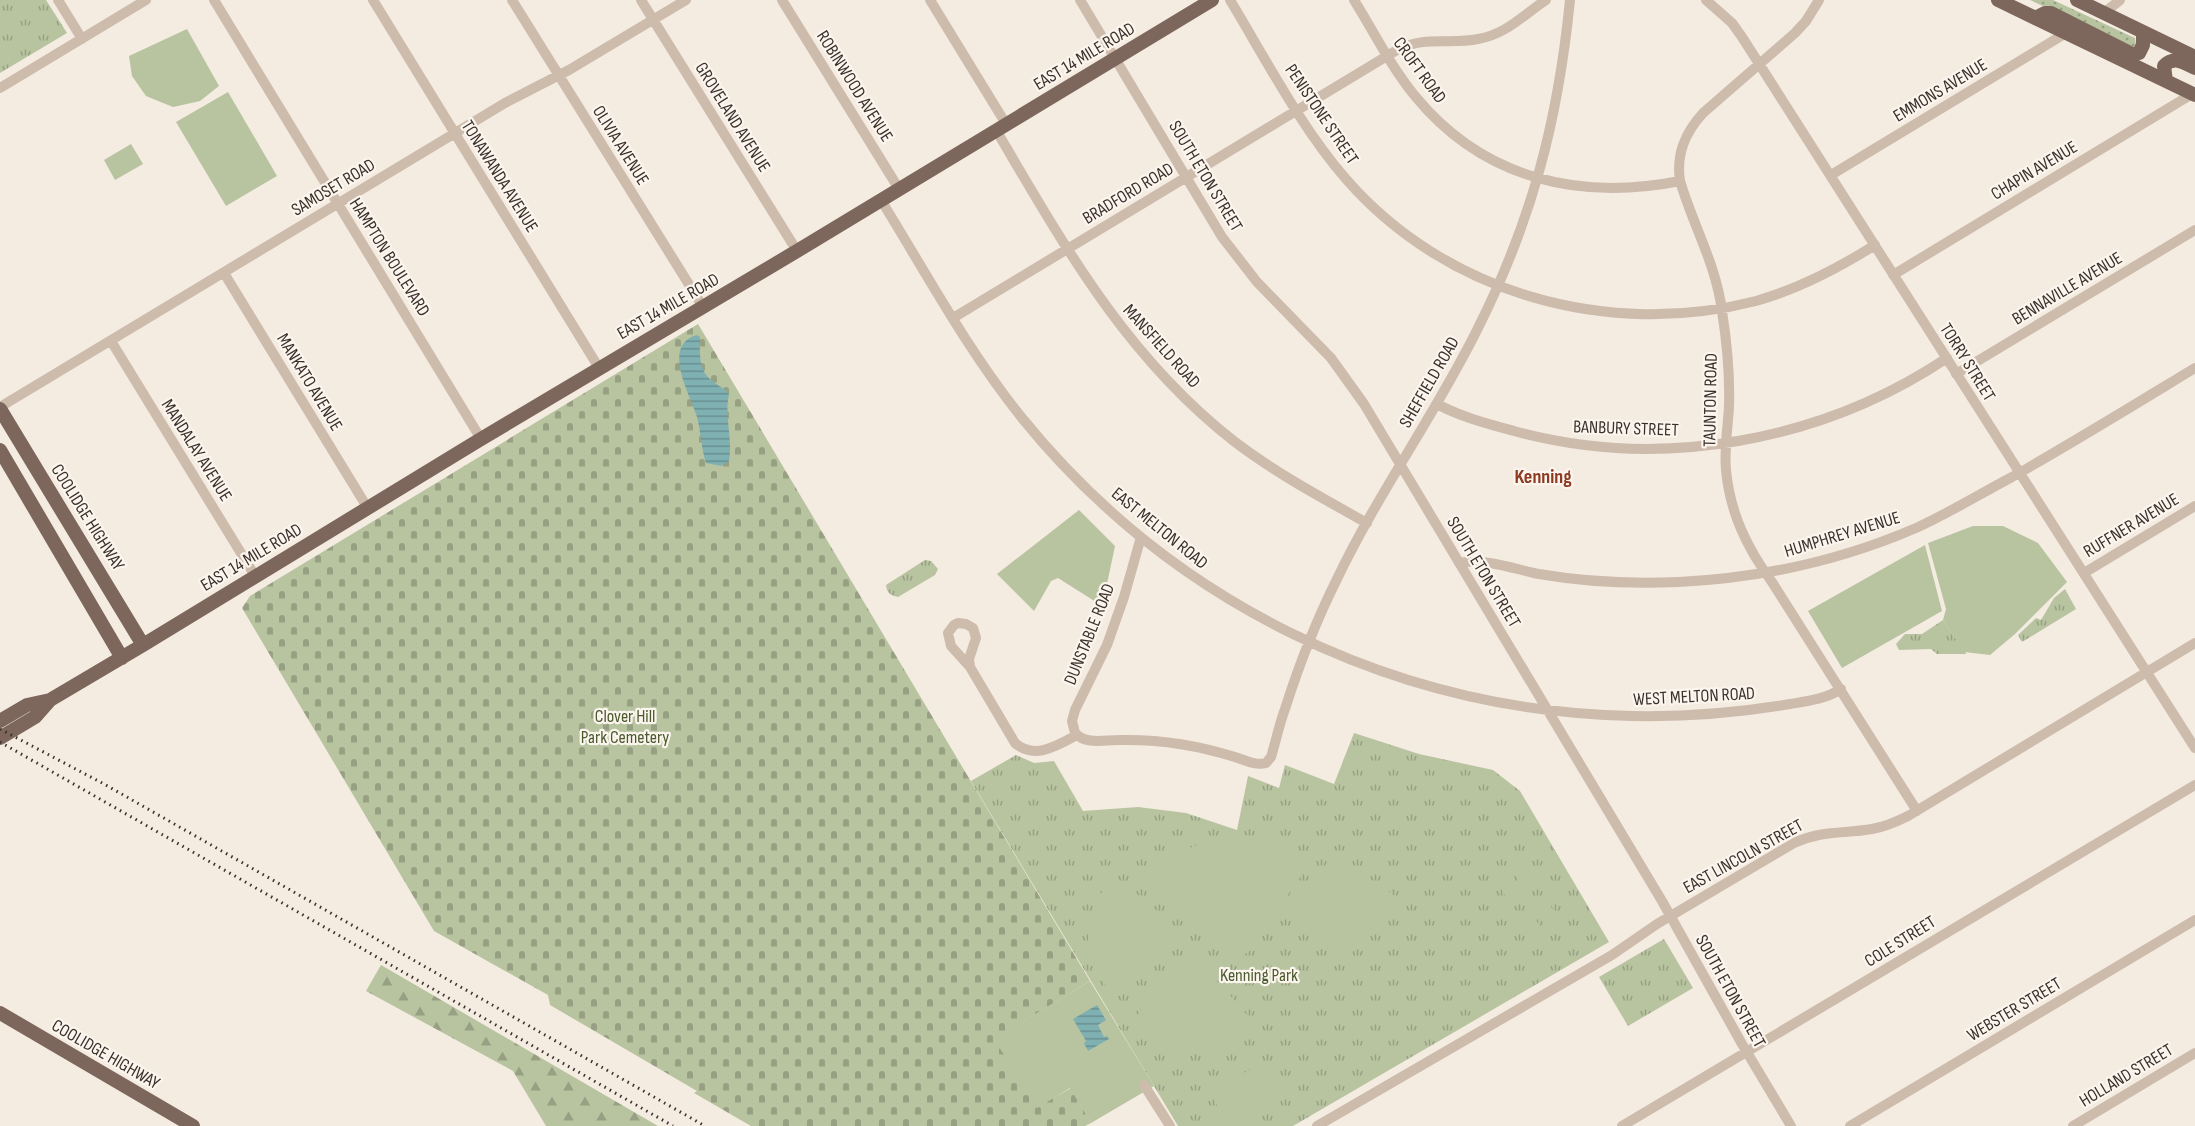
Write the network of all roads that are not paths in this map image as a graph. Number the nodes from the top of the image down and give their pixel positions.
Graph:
1 (58, 0) edge
2 (146, 0) edge
3 (214, 0) edge
4 (373, 0) edge
5 (512, 0) edge
6 (641, 0) edge
7 (686, 0) edge
8 (782, 0) edge
9 (930, 0) edge
10 (1080, 0) edge
11 (1212, 0) edge
12 (1230, 0) edge
13 (1354, 0) edge
14 (1546, 0) edge
15 (1570, 0) edge
16 (1706, 0) edge
17 (1819, 0) edge
18 (1998, 0) edge
19 (2077, 0) edge
20 (2120, 0) edge
21 (2104, 13) junction
22 (2035, 18) junction
23 (654, 20) junction
24 (2143, 32) junction
25 (2066, 33) junction
26 (82, 39) junction
27 (1387, 55) junction
28 (2195, 57) edge
29 (1116, 58) junction
30 (1759, 64) junction
31 (2195, 68) edge
32 (559, 76) junction
33 (2166, 81) junction
34 (0, 88) edge
35 (2194, 94) edge
36 (1298, 110) junction
37 (1001, 127) junction
38 (454, 133) junction
39 (1831, 176) junction
40 (1187, 177) junction
41 (1538, 178) junction
42 (1680, 181) junction
43 (899, 189) junction
44 (881, 200) junction
45 (338, 204) junction
46 (2195, 230) edge
47 (1875, 246) junction
48 (1068, 249) junction
49 (797, 251) junction
50 (224, 273) junction
51 (1893, 275) junction
52 (1498, 286) junction
53 (703, 307) junction
54 (1722, 308) junction
55 (953, 318) junction
56 (111, 341) junction
57 (1947, 358) junction
58 (599, 368) junction
59 (2195, 368) edge
60 (1956, 374) junction
61 (1437, 404) junction
62 (0, 408) edge
63 (481, 439) junction
64 (1726, 444) junction
65 (23, 447) junction
66 (2, 454) edge
67 (1401, 464) junction
68 (2019, 473) junction
69 (2195, 506) edge
70 (368, 507) junction
71 (1367, 523) junction
72 (1141, 537) junction
73 (1459, 563) junction
74 (1765, 573) junction
75 (2084, 573) junction
76 (255, 576) junction
77 (124, 612) junction
78 (100, 621) junction
79 (1308, 642) junction
80 (2195, 643) edge
81 (144, 645) junction
82 (122, 658) junction
83 (970, 667) dead end
84 (2146, 672) junction
85 (1841, 689) junction
86 (50, 700) junction
87 (1546, 710) junction
88 (0, 721) edge
89 (1079, 737) junction
90 (0, 738) edge
91 (2195, 748) edge
92 (2195, 784) edge
93 (1917, 811) junction
94 (1670, 916) junction
95 (2195, 920) edge
96 (0, 1013) edge
97 (1747, 1051) junction
98 (2195, 1053) edge
99 (1144, 1085) dead end
100 (1330, 1123) edge
101 (193, 1126) edge
102 (1170, 1126) edge
103 (1317, 1126) edge
104 (1622, 1126) edge
105 (1791, 1126) edge
106 (1850, 1126) edge
107 (2073, 1126) edge

1 - 26 street
2 - 26 street
3 - 45 street, HAMPTON BOULEVARD
4 - 38 street, TONAWANDA AVENUE
5 - 32 street, OLIVIA AVENUE
6 - 23 street, GROVELAND AVENUE
7 - 23 street, SAMOSET ROAD
8 - 43 street, ROBINWOOD AVENUE
9 - 37 street, MANSFIELD ROAD
10 - 29 street, SOUTH ETON STREET
11 - 29 main road, EAST 14 MILE ROAD
12 - 36 street, PENISTONE STREET
13 - 27 street, CROFT ROAD
14 - 27 street, BRADFORD ROAD
15 - 41 street, SHEFFIELD ROAD
16 - 30 street, TORRY STREET
17 - 30 street, TAUNTON ROAD
18 - 22 main road
19 - 21 main road
20 - 21 street
21 - 24 main road
22 - 24 main road
22 - 25 main road
23 - 32 street, SAMOSET ROAD
23 - 49 street, GROVELAND AVENUE
24 - 28 main road
25 - 33 main road
25 - 39 street, EMMONS AVENUE
26 - 34 street
27 - 36 street, BRADFORD ROAD
27 - 41 street, CROFT ROAD
29 - 37 main road, EAST 14 MILE ROAD
29 - 40 street, SOUTH ETON STREET
30 - 39 street, TORRY STREET
30 - 42 street, TAUNTON ROAD
31 - 33 main road
32 - 38 street, SAMOSET ROAD
32 - 53 street, OLIVIA AVENUE
33 - 35 main road
35 - 51 street, CHAPIN AVENUE
36 - 40 street, BRADFORD ROAD
36 - 52 street, PENISTONE STREET
37 - 43 main road, EAST 14 MILE ROAD
37 - 48 street, MANSFIELD ROAD
38 - 45 street, SAMOSET ROAD
38 - 58 street, TONAWANDA AVENUE
39 - 47 street, TORRY STREET
40 - 48 street, BRADFORD ROAD
40 - 67 street, SOUTH ETON STREET
41 - 42 street, CROFT ROAD
41 - 52 street, SHEFFIELD ROAD
42 - 54 street, TAUNTON ROAD
43 - 44 main road, EAST 14 MILE ROAD
44 - 49 main road, EAST 14 MILE ROAD
44 - 55 street, EAST MELTON ROAD
45 - 50 street, SAMOSET ROAD
45 - 63 street, HAMPTON BOULEVARD
46 - 60 street, BENNAVILLE AVENUE
47 - 51 street, TORRY STREET
47 - 54 street, PENISTONE STREET
48 - 55 street, BRADFORD ROAD
48 - 71 street, MANSFIELD ROAD
49 - 53 main road, EAST 14 MILE ROAD
50 - 56 street, SAMOSET ROAD
50 - 70 street, MANKATO AVENUE
51 - 57 street, TORRY STREET
52 - 54 street, PENISTONE STREET
52 - 61 street, SHEFFIELD ROAD
53 - 58 main road, EAST 14 MILE ROAD
54 - 64 street, TAUNTON ROAD
55 - 72 street, EAST MELTON ROAD
56 - 62 street, SAMOSET ROAD
56 - 76 street, MANDALAY AVENUE
57 - 60 street, TORRY STREET
57 - 64 street, BANBURY STREET
58 - 63 main road, EAST 14 MILE ROAD
59 - 68 street, HUMPHREY AVENUE
60 - 68 street, TORRY STREET
61 - 64 street, BANBURY STREET
61 - 67 street, SHEFFIELD ROAD
62 - 65 main road, COOLIDGE HIGHWAY
63 - 70 main road, EAST 14 MILE ROAD
64 - 74 street, TAUNTON ROAD
65 - 66 main road
65 - 77 main road, COOLIDGE HIGHWAY
66 - 78 main road
67 - 71 street, SHEFFIELD ROAD
67 - 73 street, SOUTH ETON STREET
68 - 74 street, HUMPHREY AVENUE
68 - 75 street, TORRY STREET
69 - 75 street, RUFFNER AVENUE
70 - 76 main road, EAST 14 MILE ROAD
71 - 79 street, SHEFFIELD ROAD
72 - 79 street, EAST MELTON ROAD
72 - 89 street, DUNSTABLE ROAD
73 - 74 street, HUMPHREY AVENUE
73 - 87 street, SOUTH ETON STREET
74 - 85 street, TAUNTON ROAD
75 - 84 street, TORRY STREET
76 - 81 main road, EAST 14 MILE ROAD
77 - 78 main road
77 - 81 main road, COOLIDGE HIGHWAY
78 - 82 main road
79 - 87 street, EAST MELTON ROAD
79 - 89 street, SHEFFIELD ROAD
80 - 84 street, EAST LINCOLN STREET
81 - 82 main road, EAST 14 MILE ROAD
82 - 86 main road, EAST 14 MILE ROAD
83 - 89 street
84 - 91 street, TORRY STREET
84 - 93 street, EAST LINCOLN STREET
85 - 87 street, WEST MELTON ROAD
85 - 93 street, TAUNTON ROAD
86 - 88 main road
86 - 90 main road
87 - 94 street, SOUTH ETON STREET
92 - 97 street, COLE STREET
93 - 94 street, EAST LINCOLN STREET
94 - 97 street, SOUTH ETON STREET
94 - 100 street, EAST LINCOLN STREET
95 - 106 street, WEBSTER STREET
96 - 101 main road, COOLIDGE HIGHWAY
97 - 104 street, COLE STREET
97 - 105 street, SOUTH ETON STREET
98 - 107 street, HOLLAND STREET
99 - 102 street
100 - 103 street, EAST LINCOLN STREET

